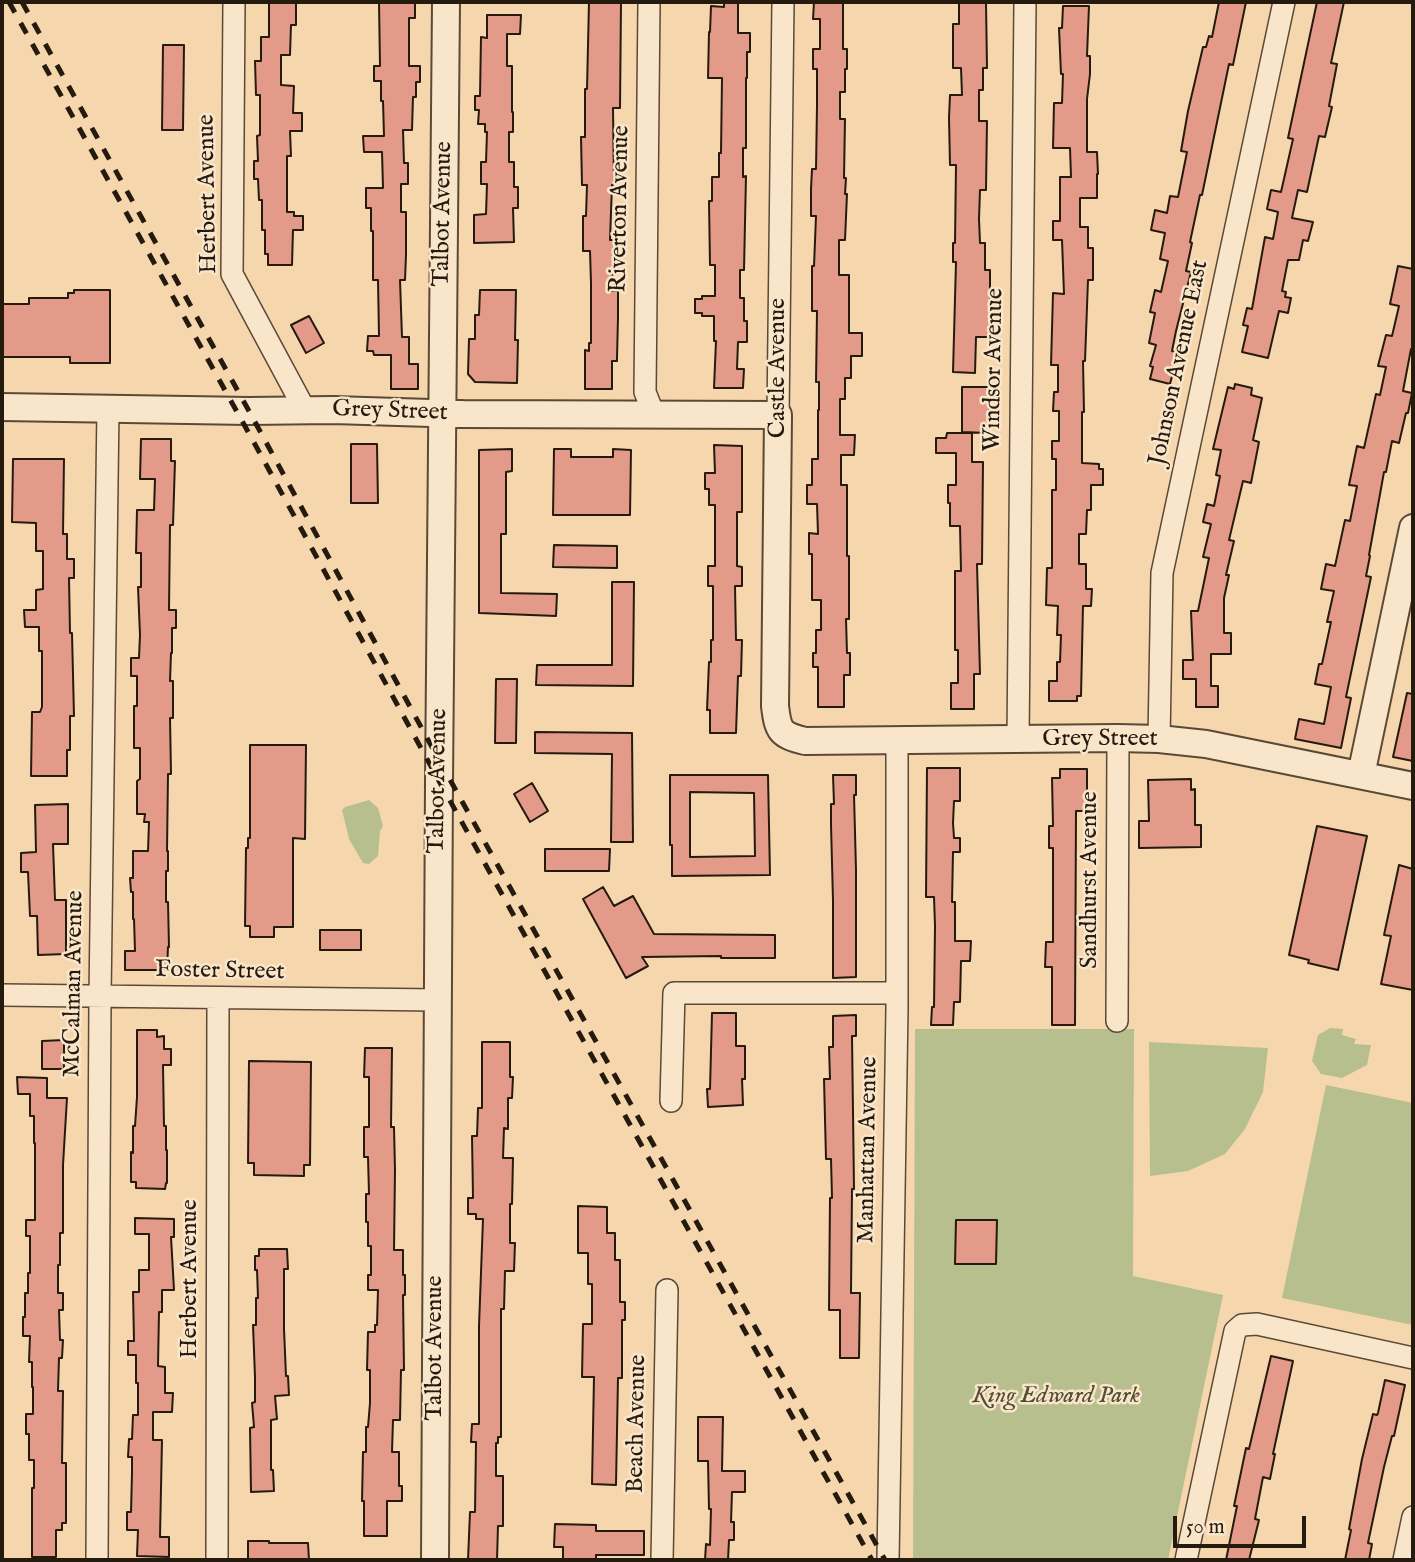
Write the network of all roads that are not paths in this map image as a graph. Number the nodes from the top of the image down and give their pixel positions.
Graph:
1 (234, 2) edge
2 (446, 2) edge
3 (649, 2) edge
4 (783, 2) edge
5 (1025, 2) edge
6 (1283, 2) edge
7 (2, 407) edge
8 (108, 408) junction
9 (305, 410) junction
10 (442, 414) junction
11 (654, 415) junction
12 (778, 415) junction
13 (1413, 528) edge
14 (783, 733) joint
15 (1118, 738) junction
16 (1159, 739) junction
17 (897, 740) junction
18 (1018, 740) junction
19 (1361, 775) junction
20 (1413, 786) edge
21 (897, 993) junction
22 (2, 995) edge
23 (100, 996) junction
24 (218, 998) junction
25 (438, 1000) junction
26 (1117, 1021) dead end
27 (671, 1101) dead end
28 (667, 1290) dead end
29 (1413, 1357) edge
30 (1413, 1517) edge
31 (97, 1560) edge
32 (217, 1560) edge
33 (435, 1560) edge
34 (662, 1560) edge
35 (888, 1560) edge
36 (1186, 1560) edge
37 (1404, 1560) edge

1 - 9 street, Herbert Avenue
2 - 10 street, Talbot Avenue
3 - 11 street, Riverton Avenue
4 - 12 street, Castle Avenue
5 - 18 street, Windsor Avenue
6 - 16 street, Johnson Avenue East
7 - 8 street, Grey Street
8 - 9 street, Grey Street
8 - 23 street, McCalman Avenue
9 - 10 street, Grey Street
10 - 11 street, Grey Street
10 - 25 street, Talbot Avenue
11 - 12 street, Grey Street
12 - 14 street, Castle Avenue
13 - 19 street
14 - 17 street, Grey Street
15 - 16 street, Grey Street
15 - 18 street, Grey Street
15 - 26 street, Sandhurst Avenue
16 - 19 street, Grey Street
17 - 18 street, Grey Street
17 - 21 street, Manhattan Avenue
19 - 20 street, Grey Street
21 - 27 street
21 - 35 street, Manhattan Avenue
22 - 23 street, Foster Street
23 - 24 street, Foster Street
23 - 31 street, McCalman Avenue
24 - 25 street, Foster Street
24 - 32 street, Herbert Avenue
25 - 33 street, Talbot Avenue
28 - 34 street, Beach Avenue
29 - 36 street
30 - 37 street

